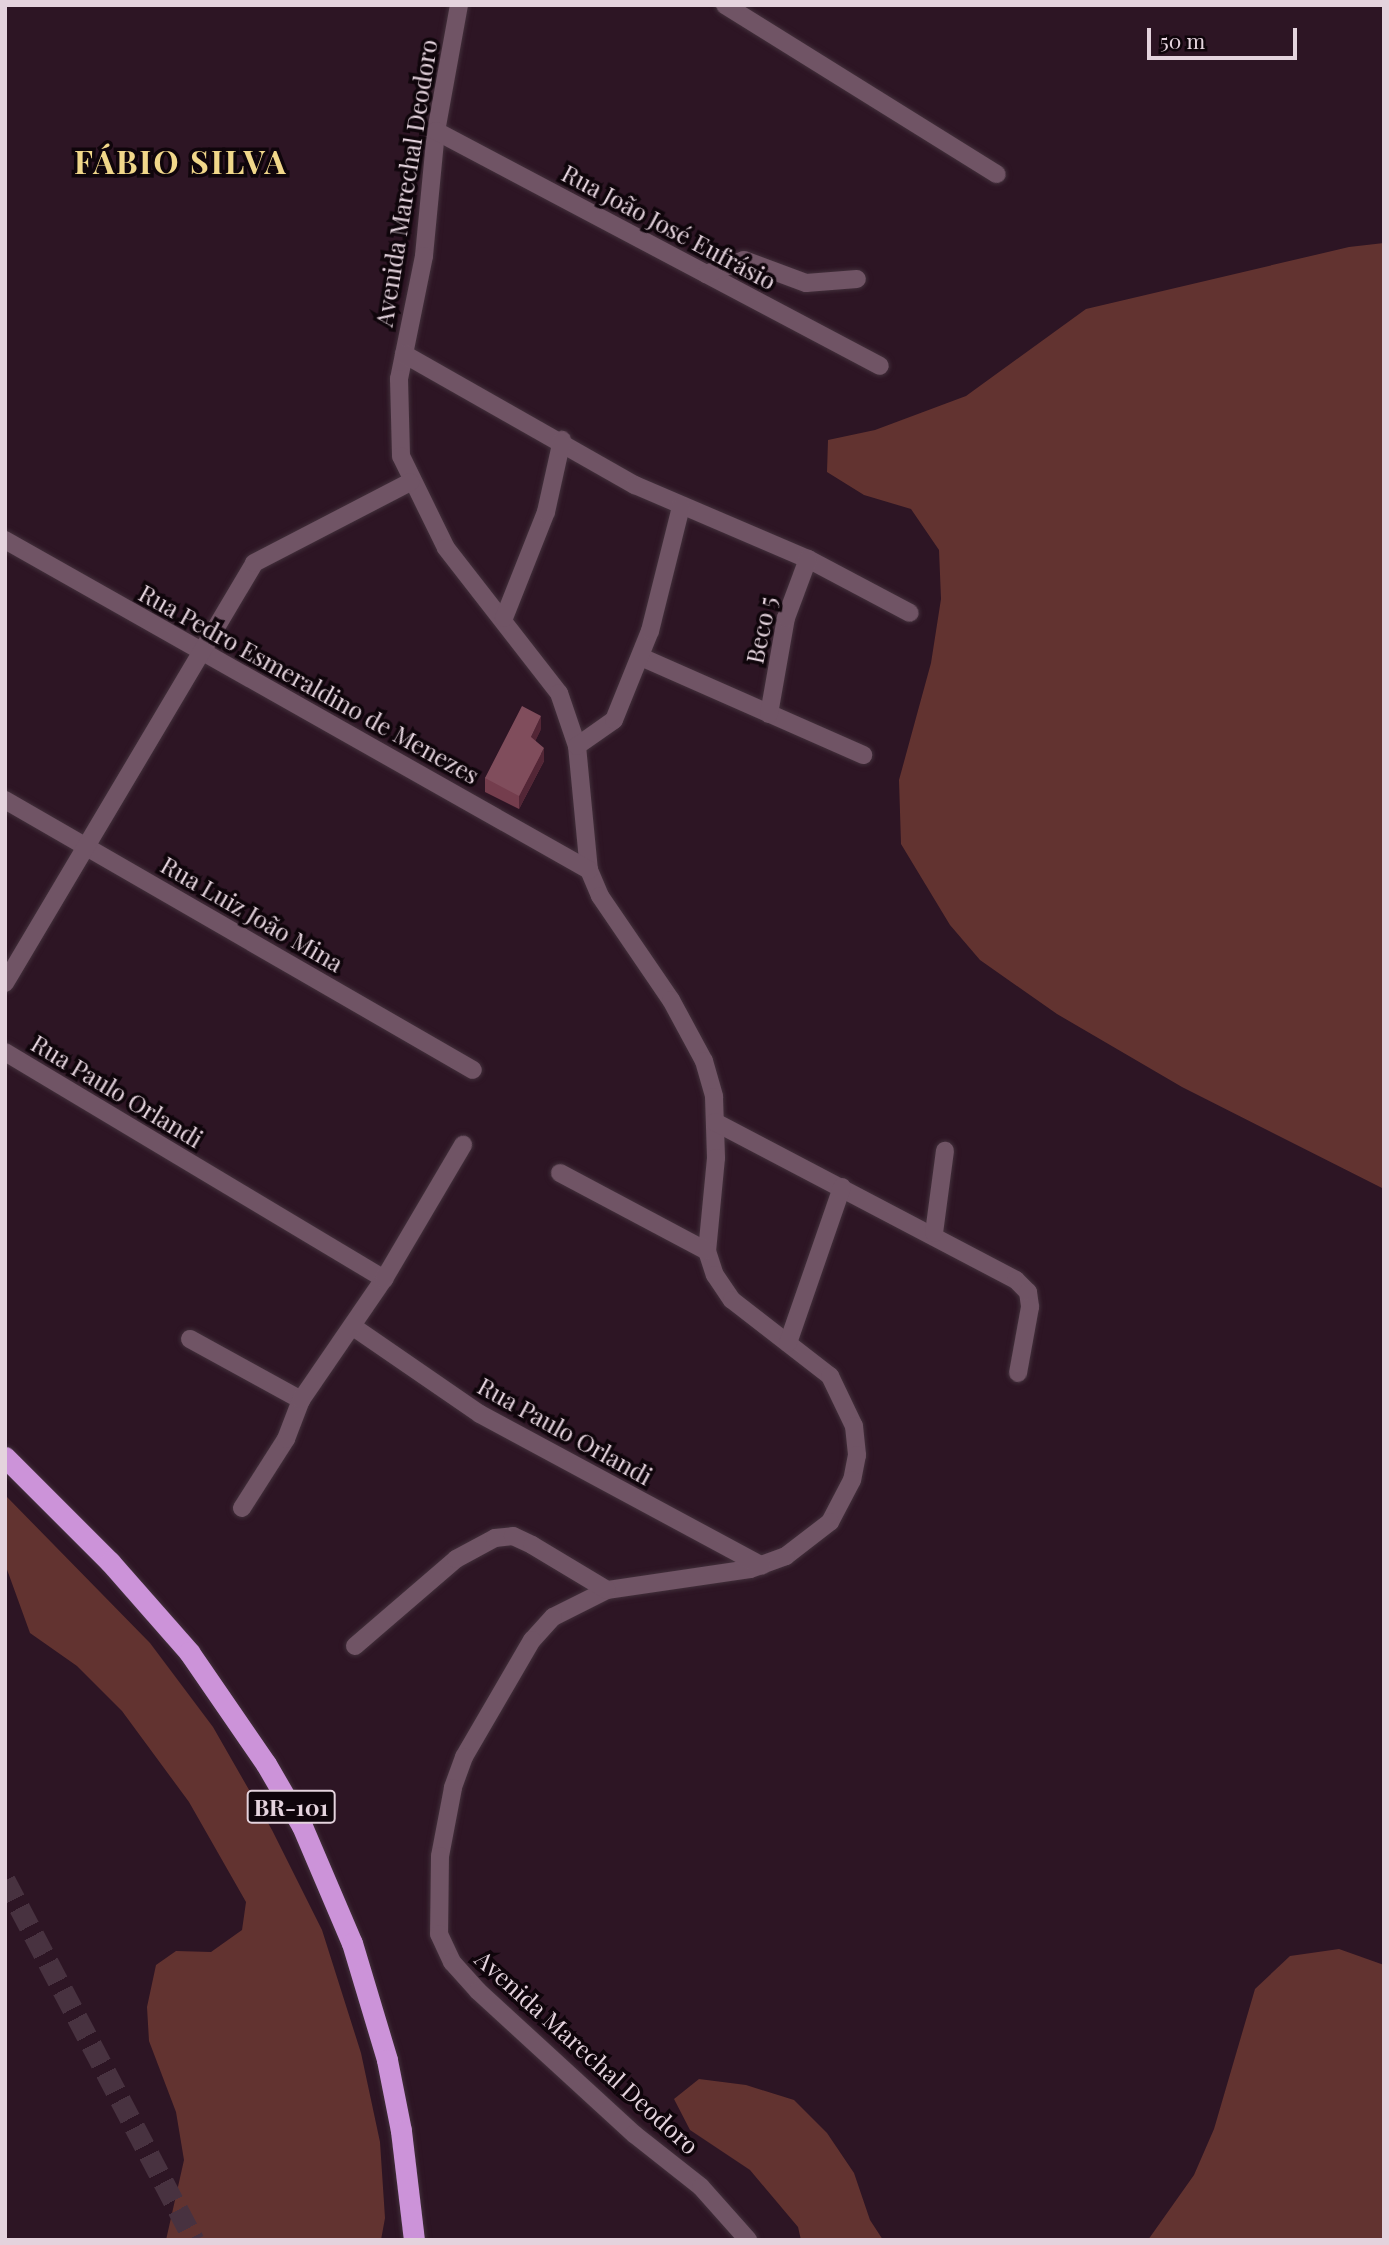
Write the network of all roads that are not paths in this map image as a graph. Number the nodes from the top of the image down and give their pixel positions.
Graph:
1 (459, 5) edge
2 (725, 5) edge
3 (436, 131) junction
4 (997, 174) dead end
5 (706, 274) junction
6 (858, 279) dead end
7 (404, 354) junction
8 (880, 366) dead end
9 (562, 440) junction
10 (410, 482) junction
11 (681, 507) junction
12 (5, 540) edge
13 (808, 559) junction
14 (910, 613) dead end
15 (504, 618) junction
16 (200, 650) junction
17 (641, 657) junction
18 (769, 714) junction
19 (577, 746) junction
20 (863, 755) dead end
21 (5, 800) edge
22 (85, 846) junction
23 (589, 870) junction
24 (5, 983) edge
25 (5, 1052) edge
26 (474, 1070) dead end
27 (715, 1122) junction
28 (463, 1144) dead end
29 (945, 1151) dead end
30 (560, 1173) dead end
31 (842, 1187) junction
32 (934, 1233) junction
33 (708, 1251) junction
34 (384, 1279) junction
35 (352, 1326) junction
36 (190, 1339) dead end
37 (789, 1343) junction
38 (1018, 1373) dead end
39 (301, 1400) junction
40 (5, 1457) edge
41 (242, 1508) dead end
42 (762, 1566) junction
43 (607, 1590) junction
44 (355, 1646) dead end
45 (414, 2240) edge
46 (748, 2240) edge

1 - 3 street, Avenida Marechal Deodoro
2 - 4 street
3 - 5 street, Rua João José Eufrásio
3 - 7 street, Avenida Marechal Deodoro
5 - 6 street
5 - 8 street, Rua João José Eufrásio
7 - 9 street
7 - 10 street, Avenida Marechal Deodoro
9 - 11 street
9 - 15 street
10 - 15 street, Avenida Marechal Deodoro
10 - 16 street
11 - 13 street
11 - 17 street
12 - 16 street, Rua Pedro Esmeraldino de Menezes
13 - 14 street
13 - 18 street, Beco 5
15 - 19 street, Avenida Marechal Deodoro
16 - 22 street
16 - 23 street, Rua Pedro Esmeraldino de Menezes
17 - 18 street
17 - 19 street
18 - 20 street
19 - 23 street, Avenida Marechal Deodoro
21 - 22 street, Rua Luiz João Mina
22 - 24 street
22 - 26 street, Rua Luiz João Mina
23 - 27 street, Avenida Marechal Deodoro
25 - 34 street, Rua Paulo Orlandi
27 - 31 street
27 - 33 street, Avenida Marechal Deodoro
28 - 34 street
29 - 32 street
30 - 33 street
31 - 32 street
31 - 37 street
32 - 38 street
33 - 37 street, Avenida Marechal Deodoro
34 - 35 street
35 - 39 street
35 - 42 street, Rua Paulo Orlandi
36 - 39 street
37 - 42 street, Avenida Marechal Deodoro
39 - 41 street
40 - 45 highway, BR-101
42 - 43 street, Avenida Marechal Deodoro
43 - 44 street
43 - 46 street, Avenida Marechal Deodoro

